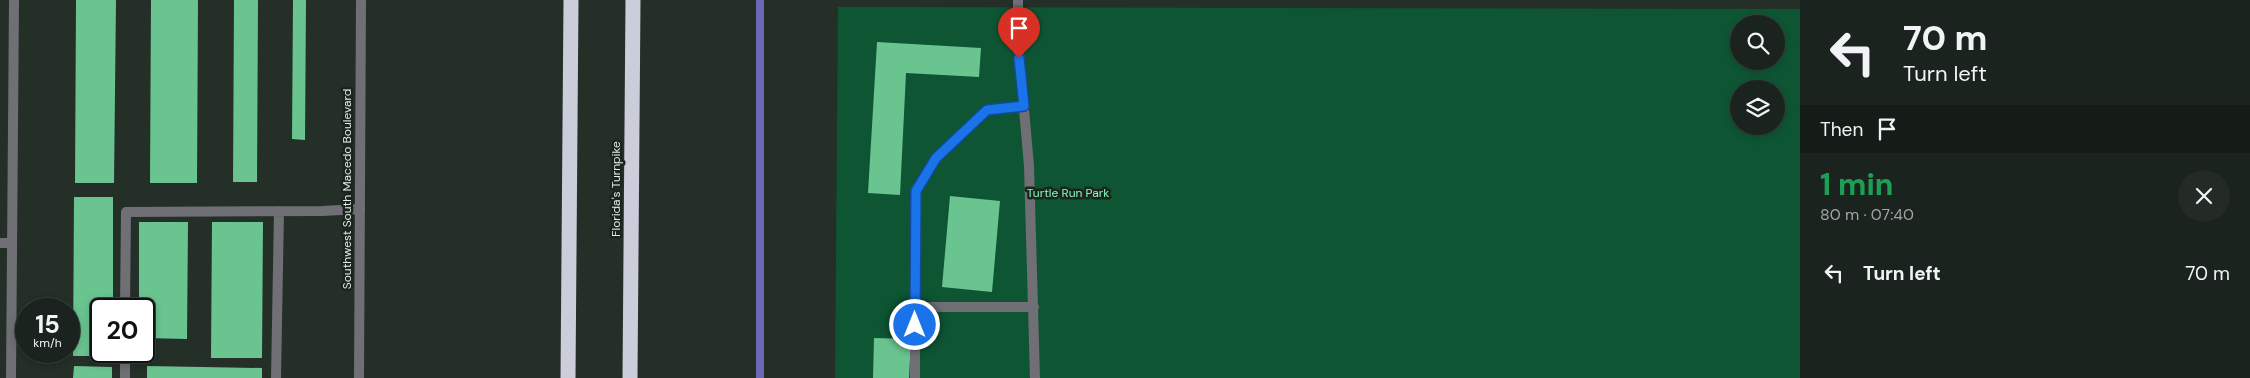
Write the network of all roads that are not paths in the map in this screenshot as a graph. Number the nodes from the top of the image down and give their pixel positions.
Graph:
1 (14, 0) edge
2 (361, 0) edge
3 (571, 0) edge
4 (633, 0) edge
5 (1018, 0) edge
6 (1024, 106) junction
7 (360, 209) junction
8 (279, 211) junction
9 (0, 243) edge
10 (12, 243) junction
11 (125, 298) edge
12 (1034, 306) junction
13 (915, 307) junction
14 (125, 363) edge
15 (11, 378) edge
16 (125, 378) edge
17 (276, 378) edge
18 (359, 378) edge
19 (568, 378) edge
20 (630, 378) edge
21 (915, 378) edge
22 (1035, 378) edge

1 - 10 street
2 - 7 street, Southwest South Macedo Boulevard
3 - 19 highway
4 - 20 highway, Florida's Turnpike
5 - 6 street
6 - 12 street
6 - 13 street
7 - 8 street
7 - 18 street, Southwest South Macedo Boulevard
8 - 11 street
8 - 17 street
9 - 10 street
10 - 15 street
12 - 13 street
12 - 22 street
13 - 21 street
14 - 16 street

